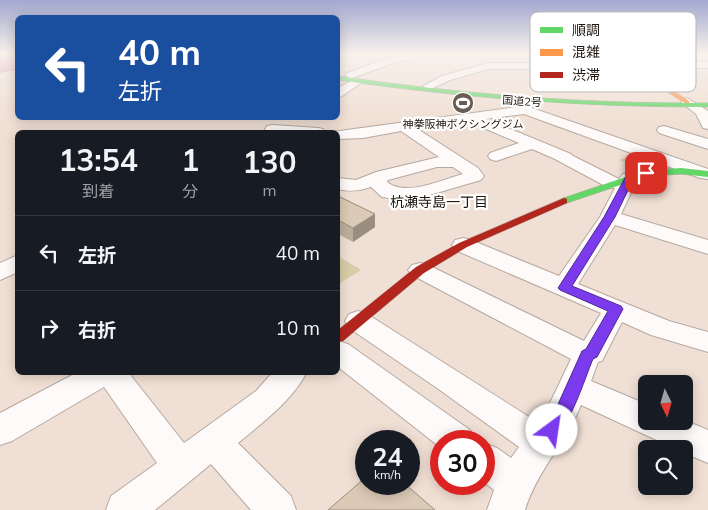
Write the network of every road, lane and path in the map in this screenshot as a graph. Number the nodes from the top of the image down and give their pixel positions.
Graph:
1 (340, 78) edge
2 (354, 78) junction
3 (447, 78) edge
4 (429, 86) junction
5 (340, 91) edge
6 (671, 92) edge
7 (708, 98) edge
8 (687, 102) junction
9 (708, 105) edge
10 (525, 106) junction
11 (468, 117) junction
12 (289, 120) edge
13 (708, 125) edge
14 (403, 126) junction
15 (271, 130) edge
16 (664, 130) dead end
17 (340, 135) edge
18 (532, 144) junction
19 (708, 144) edge
20 (496, 156) dead end
21 (457, 162) junction
22 (707, 174) edge
23 (382, 176) junction
24 (621, 181) junction
25 (340, 184) edge
26 (610, 217) junction
27 (463, 245) junction
28 (708, 248) edge
29 (15, 264) edge
30 (420, 270) junction
31 (0, 273) edge
32 (564, 288) junction
33 (616, 309) junction
34 (348, 329) edge
35 (708, 342) edge
36 (340, 353) edge
37 (587, 355) junction
38 (102, 375) edge
39 (110, 375) edge
40 (289, 375) edge
41 (574, 387) junction
42 (638, 415) edge
43 (0, 430) edge
44 (443, 430) edge
45 (671, 430) edge
46 (214, 442) junction
47 (542, 444) junction
48 (708, 447) edge
49 (182, 467) junction
50 (495, 476) edge
51 (510, 497) edge
52 (125, 510) edge
53 (277, 510) edge

1 - 2 main road, 国道2号
2 - 4 main road, 国道2号
2 - 5 street
2 - 10 main road, 国道2号
3 - 4 street
4 - 8 main road, 国道2号
6 - 8 main road
7 - 8 main road, 国道2号
8 - 9 main road, 国道2号
8 - 10 main road, 国道2号
8 - 13 street
10 - 11 street
10 - 22 street
11 - 14 street
11 - 18 street
12 - 15 street
14 - 17 street
14 - 21 street
16 - 19 street
18 - 20 street
18 - 24 street
21 - 23 street
21 - 23 street
22 - 24 main road
23 - 25 street
24 - 26 street
24 - 27 main road
26 - 28 street
26 - 32 street
27 - 30 main road
27 - 32 street
29 - 31 street
30 - 34 main road
30 - 37 street
32 - 33 street
33 - 35 street
33 - 37 street
34 - 47 street
36 - 44 street
37 - 41 street
38 - 43 street
39 - 49 street
40 - 46 street
41 - 42 street
41 - 47 street
45 - 48 street
46 - 49 street
46 - 53 street
47 - 51 street
49 - 52 street
50 - 51 street

